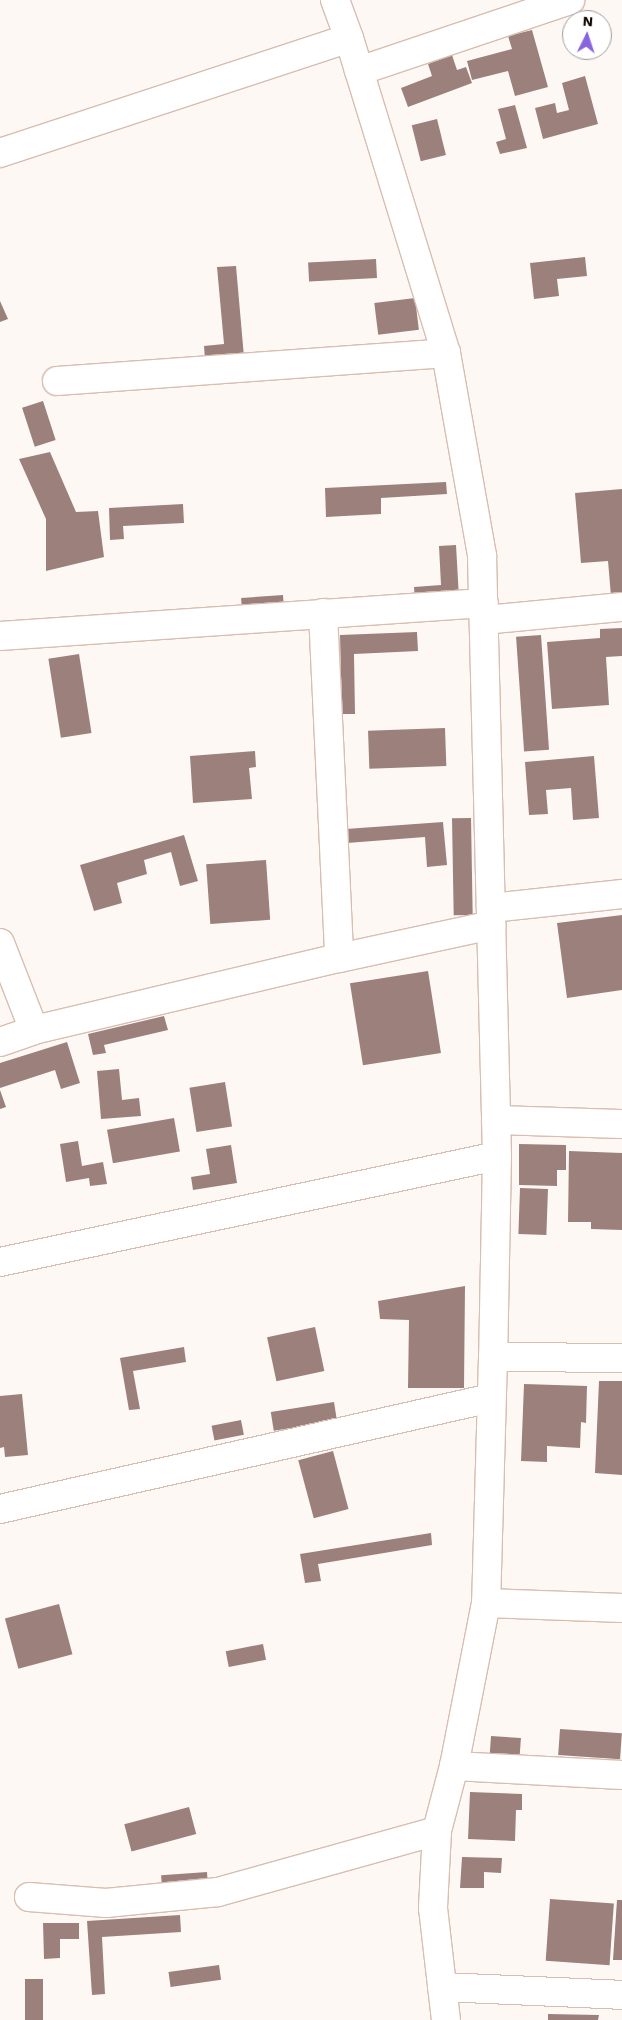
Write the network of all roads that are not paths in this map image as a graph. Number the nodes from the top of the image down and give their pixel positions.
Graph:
1 (335, 0) edge
2 (570, 0) edge
3 (349, 38) junction
4 (359, 72) junction
5 (0, 153) edge
6 (446, 353) junction
7 (57, 381) dead end
8 (622, 606) edge
9 (484, 612) junction
10 (323, 613) junction
11 (0, 636) edge
12 (622, 894) edge
13 (491, 917) junction
14 (0, 943) edge
15 (339, 958) junction
16 (34, 1030) junction
17 (0, 1042) edge
18 (496, 1120) junction
19 (622, 1124) edge
20 (497, 1156) junction
21 (0, 1262) edge
22 (492, 1357) junction
23 (622, 1358) edge
24 (492, 1398) junction
25 (0, 1509) edge
26 (486, 1603) junction
27 (622, 1608) edge
28 (454, 1766) junction
29 (622, 1776) edge
30 (437, 1831) junction
31 (29, 1897) dead end
32 (442, 1987) junction
33 (622, 1995) edge
34 (446, 2020) edge

1 - 3 street
2 - 4 street
3 - 4 street
3 - 5 street
4 - 6 street
6 - 7 street
6 - 9 street
8 - 9 street
9 - 10 street
9 - 13 street
10 - 11 street
10 - 15 street
12 - 13 street
13 - 15 street
13 - 18 street
14 - 16 street
15 - 16 street
16 - 17 street
18 - 19 street
18 - 20 street
20 - 21 street
20 - 22 street
22 - 23 street
22 - 24 street
24 - 25 street
24 - 26 street
26 - 27 street
26 - 28 street
28 - 29 street
28 - 30 street
30 - 31 street
30 - 32 street
32 - 33 street
32 - 34 street

